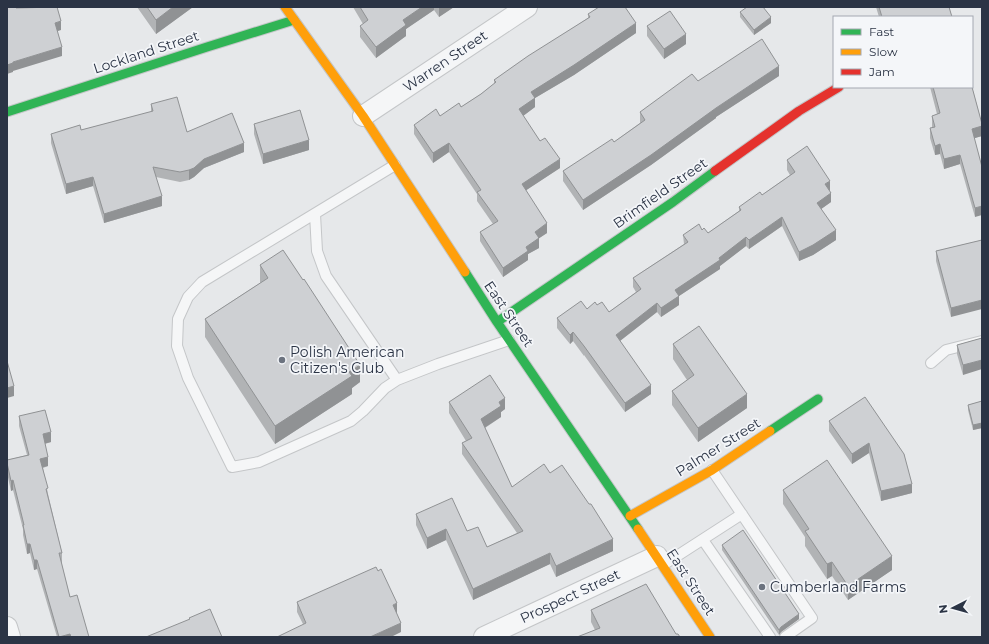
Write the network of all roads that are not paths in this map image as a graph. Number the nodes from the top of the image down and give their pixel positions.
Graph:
1 (285, 7) edge
2 (527, 7) edge
3 (294, 20) junction
4 (837, 88) edge
5 (7, 112) edge
6 (363, 116) junction
7 (395, 165) junction
8 (315, 214) junction
9 (497, 322) junction
10 (509, 340) junction
11 (982, 341) edge
12 (931, 363) dead end
13 (397, 380) junction
14 (818, 399) dead end
15 (712, 470) junction
16 (742, 514) junction
17 (630, 516) junction
18 (702, 540) junction
19 (660, 560) junction
20 (7, 627) edge
21 (10, 637) edge
22 (484, 637) edge
23 (710, 637) edge
24 (770, 637) edge
25 (785, 637) edge

1 - 3 street, East Street
2 - 6 street, Warren Street
3 - 5 street, Lockland Street
3 - 6 street, East Street
4 - 9 street, Brimfield Street
6 - 7 street, East Street
7 - 8 lane
7 - 9 street, East Street
8 - 13 lane
8 - 13 lane
9 - 10 street, East Street
10 - 13 lane
10 - 17 street, East Street
11 - 12 lane
14 - 15 street, Palmer Street
15 - 16 lane
15 - 17 street, Palmer Street
16 - 18 lane
16 - 25 lane
17 - 19 street, East Street
18 - 19 lane
18 - 24 lane
19 - 22 street, Prospect Street
19 - 23 street, East Street
20 - 21 street

